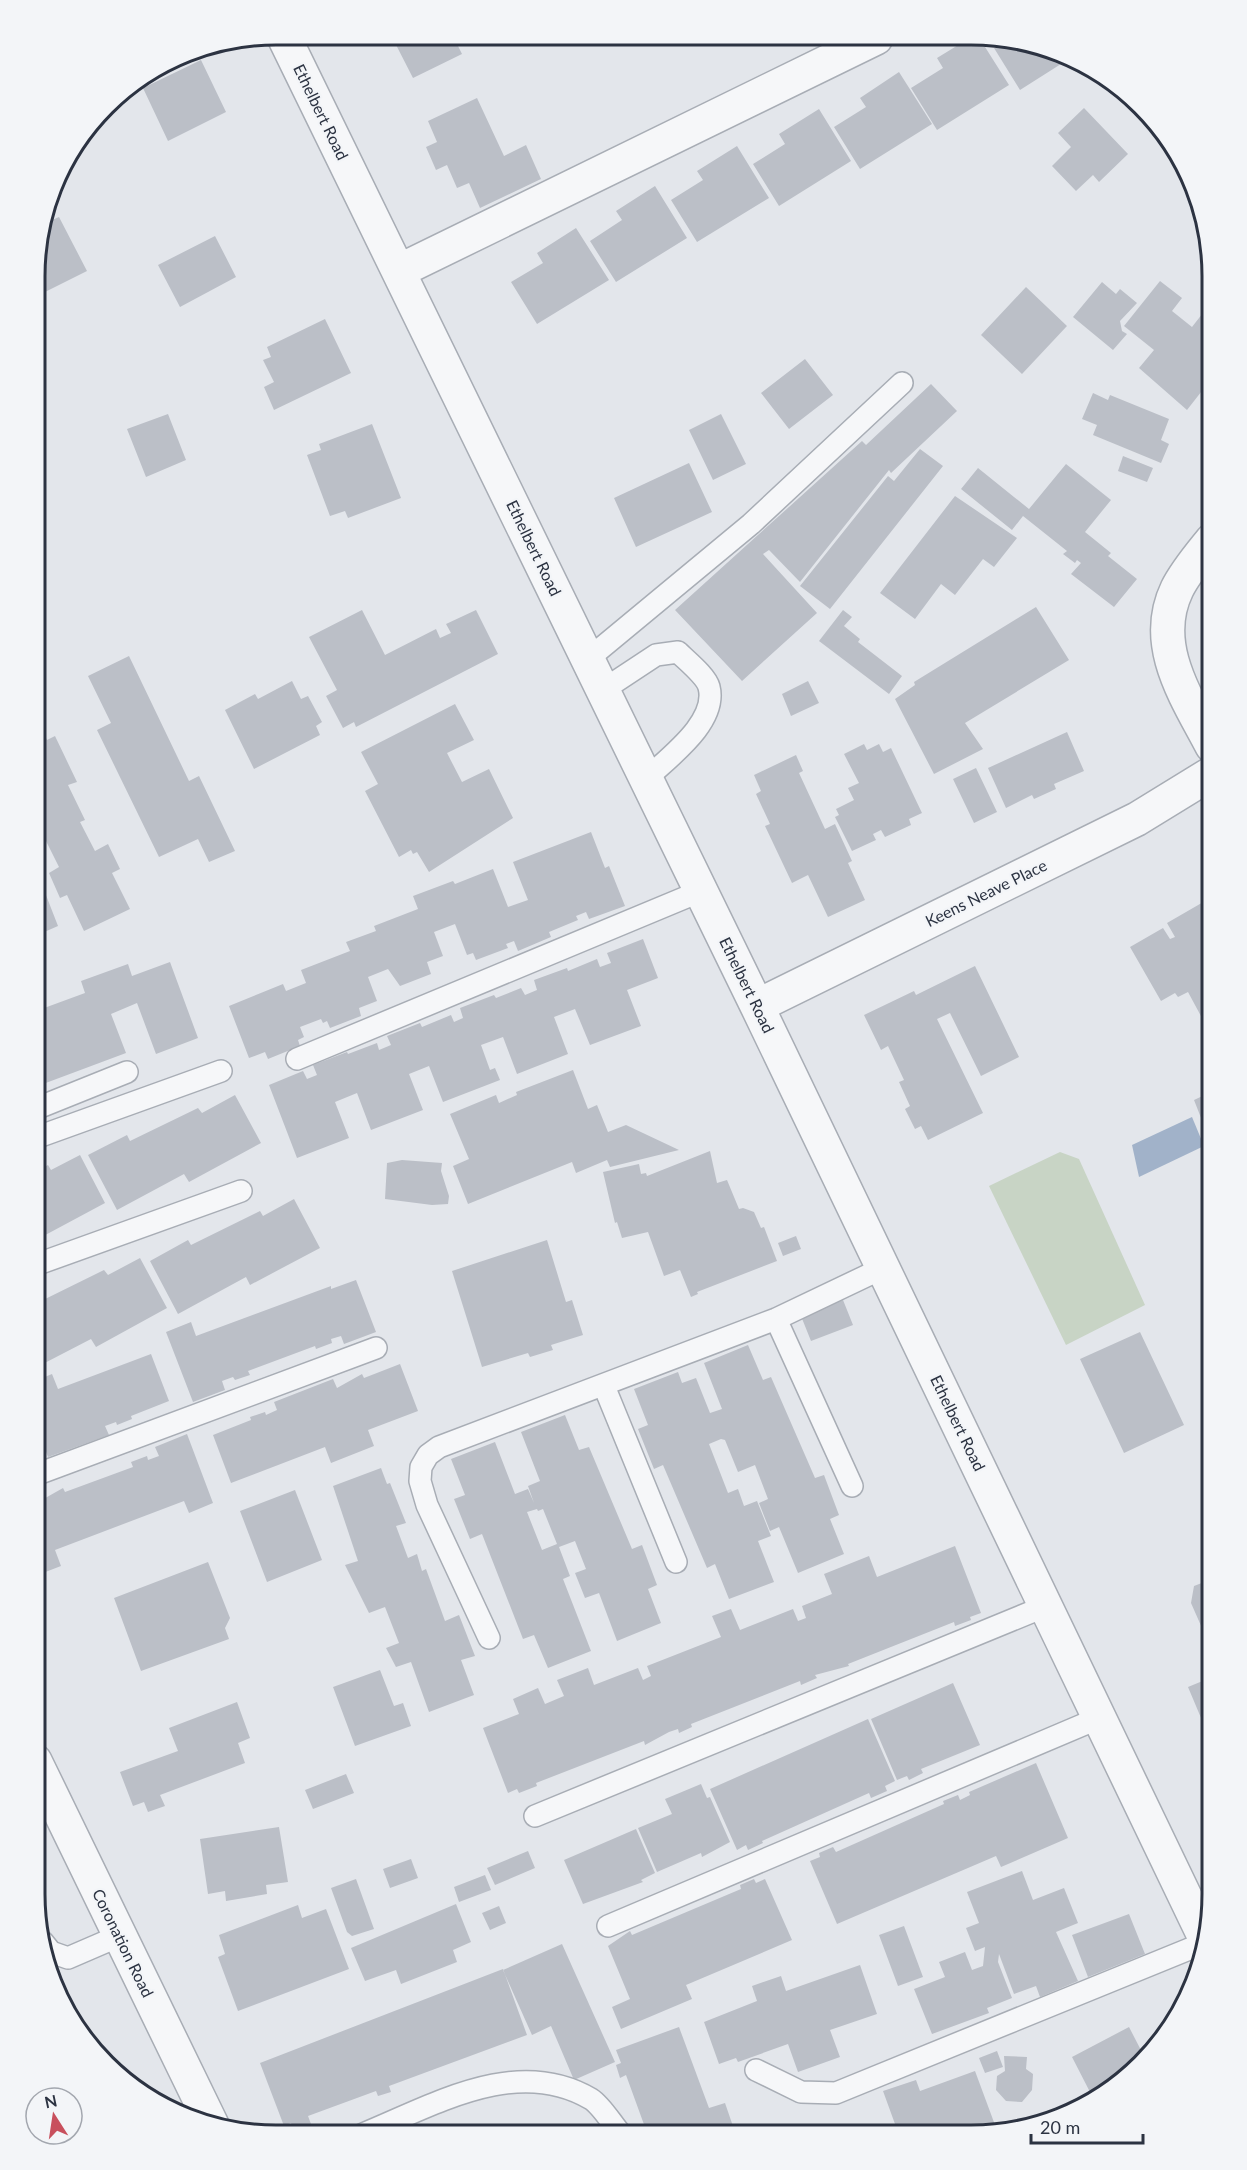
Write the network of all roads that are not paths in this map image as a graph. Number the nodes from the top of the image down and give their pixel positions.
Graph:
1 (288, 45) edge
2 (862, 45) edge
3 (399, 271) junction
4 (902, 383) dead end
5 (1202, 554) edge
6 (588, 659) junction
7 (603, 690) junction
8 (1202, 727) edge
9 (646, 779) junction
10 (1202, 779) edge
11 (700, 891) junction
12 (757, 1006) junction
13 (297, 1059) dead end
14 (221, 1071) dead end
15 (127, 1072) dead end
16 (45, 1105) edge
17 (45, 1134) edge
18 (241, 1191) dead end
19 (45, 1261) edge
20 (883, 1268) junction
21 (776, 1319) junction
22 (376, 1348) dead end
23 (604, 1386) junction
24 (45, 1471) edge
25 (852, 1486) dead end
26 (676, 1562) dead end
27 (1046, 1606) junction
28 (489, 1638) dead end
29 (1099, 1718) junction
30 (45, 1791) edge
31 (535, 1816) dead end
32 (608, 1926) dead end
33 (1200, 1927) edge
34 (119, 1936) junction
35 (1196, 1946) edge
36 (53, 1953) edge
37 (756, 2070) dead end
38 (207, 2114) edge
39 (385, 2125) edge
40 (614, 2125) edge

1 - 3 street, Ethelbert Road
2 - 3 street
3 - 6 street, Ethelbert Road
4 - 6 lane
5 - 8 street
6 - 7 street, Ethelbert Road
7 - 9 street, Ethelbert Road
7 - 9 lane
9 - 11 street, Ethelbert Road
10 - 12 street, Keens Neave Place
11 - 12 street, Ethelbert Road
11 - 13 lane
12 - 20 street, Ethelbert Road
14 - 17 lane
15 - 16 lane
18 - 19 lane
20 - 21 lane
20 - 27 street, Ethelbert Road
21 - 23 lane
21 - 25 lane
22 - 24 lane
23 - 26 lane
23 - 28 lane
27 - 29 street, Ethelbert Road
27 - 31 lane
29 - 32 lane
29 - 33 street, Ethelbert Road
30 - 34 street, Coronation Road
34 - 36 lane
34 - 38 street, Coronation Road
35 - 37 lane
39 - 40 lane

